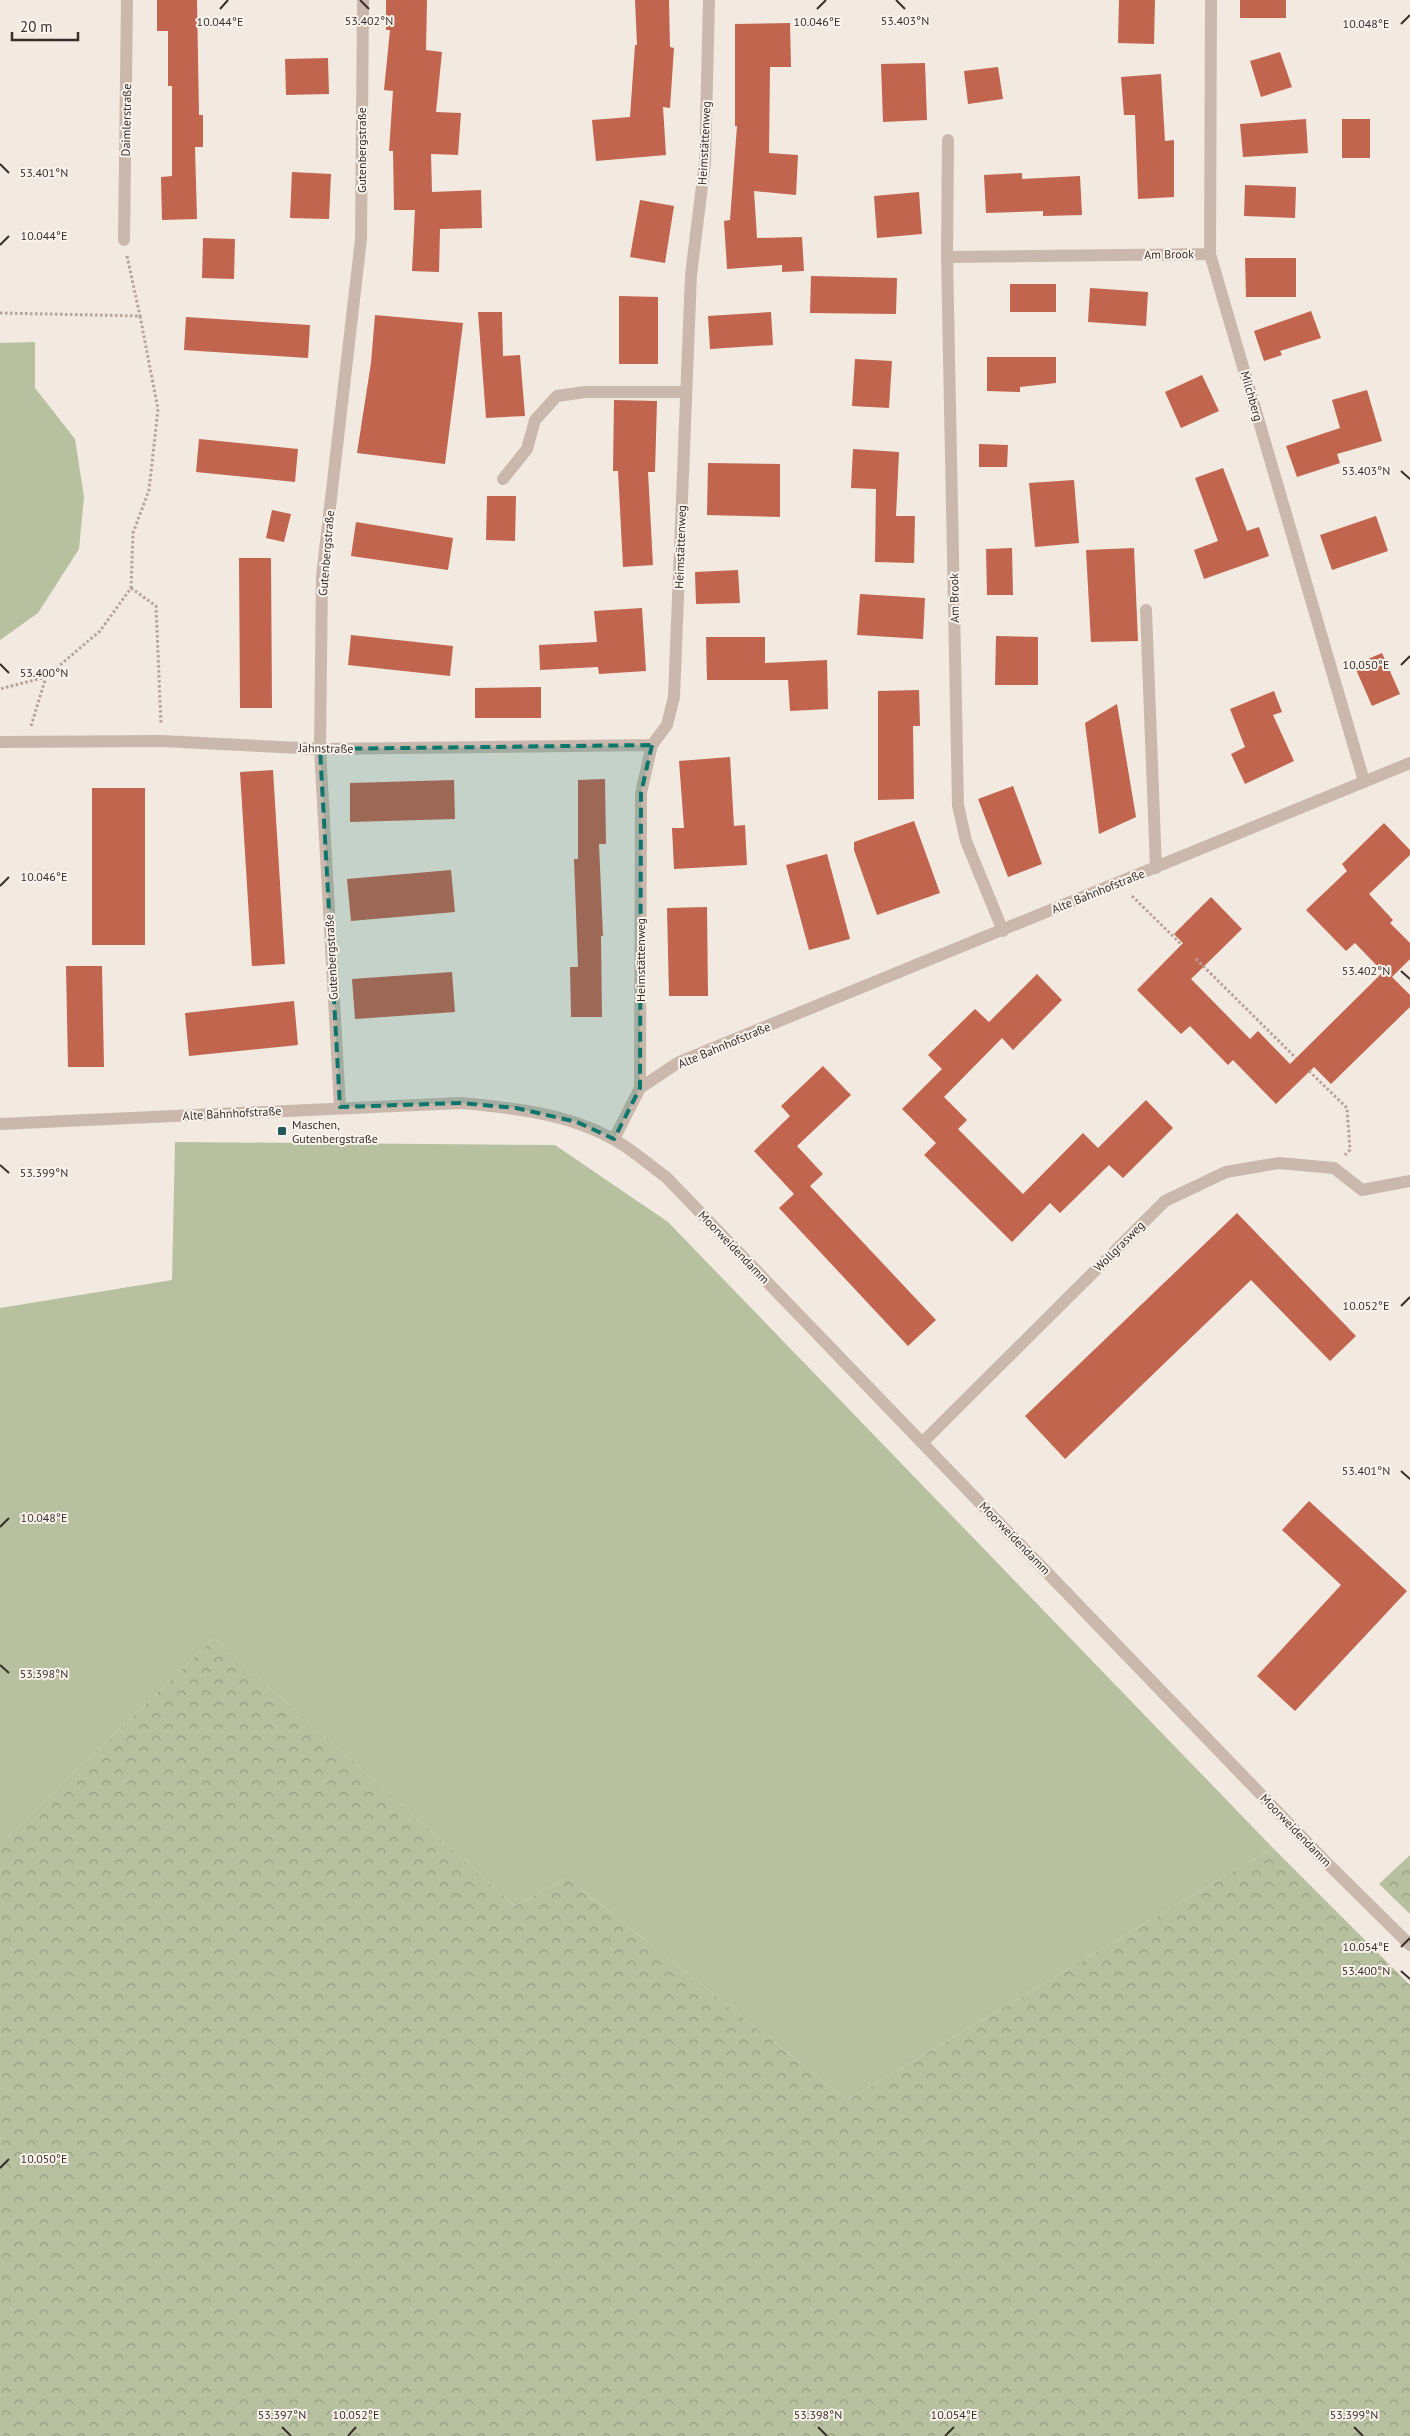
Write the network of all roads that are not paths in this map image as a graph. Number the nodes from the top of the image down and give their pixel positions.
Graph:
1 (127, 0) edge
2 (363, 0) edge
3 (709, 0) edge
4 (1211, 0) edge
5 (948, 140) dead end
6 (124, 240) road end
7 (1210, 254) junction
8 (947, 257) junction
9 (686, 392) junction
10 (503, 478) dead end
11 (1146, 610) dead end
12 (0, 742) edge
13 (652, 745) junction
14 (320, 749) junction
15 (1410, 763) edge
16 (1364, 781) junction
17 (1156, 868) junction
18 (1003, 930) junction
19 (640, 1088) junction
20 (340, 1107) junction
21 (0, 1124) edge
22 (614, 1139) junction
23 (1410, 1181) edge
24 (923, 1442) junction
25 (1410, 1945) edge

1 - 6 street, Daimlerstraße
2 - 14 street, Gutenbergstraße
3 - 9 street, Heimstättenweg
4 - 7 street, Milchberg
5 - 8 street, Am Brook
7 - 8 street, Am Brook
7 - 16 street, Milchberg
8 - 18 street, Am Brook
9 - 10 street
9 - 13 street, Heimstättenweg
11 - 17 street
12 - 14 street, Jahnstraße
13 - 14 street, Jahnstraße
13 - 19 street, Heimstättenweg
14 - 20 street, Gutenbergstraße
15 - 16 street, Alte Bahnhofstraße
16 - 17 street, Alte Bahnhofstraße
17 - 18 street, Alte Bahnhofstraße
18 - 19 street, Alte Bahnhofstraße
19 - 22 street, Alte Bahnhofstraße
20 - 21 street, Alte Bahnhofstraße
20 - 22 street, Alte Bahnhofstraße
22 - 24 street, Moorweidendamm
23 - 24 street, Wollgrasweg
24 - 25 street, Moorweidendamm

